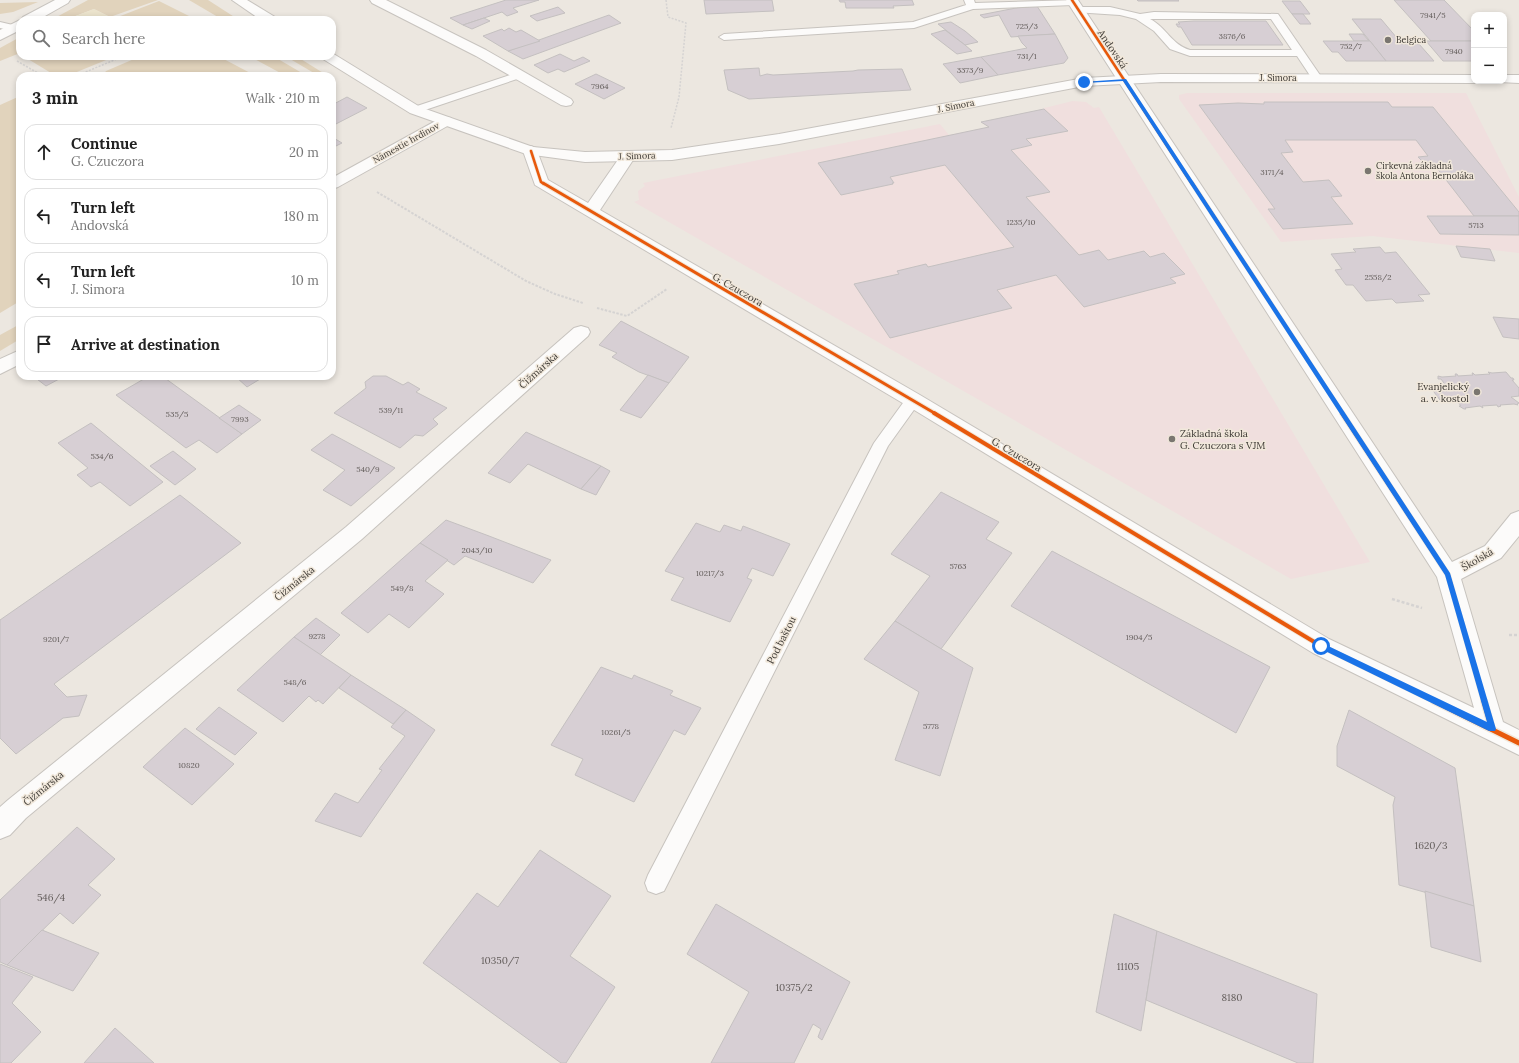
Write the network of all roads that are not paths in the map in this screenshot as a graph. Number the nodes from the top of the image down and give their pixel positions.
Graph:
1 (64, 0) edge
2 (238, 0) edge
3 (376, 0) edge
4 (970, 3) edge
5 (1074, 4) edge
6 (35, 16) edge
7 (264, 16) edge
8 (1140, 17) junction
9 (11, 26) edge
10 (0, 36) edge
11 (724, 37) dead end
12 (1300, 53) junction
13 (334, 60) edge
14 (519, 74) junction
15 (1317, 78) junction
16 (1471, 79) edge
17 (1507, 79) edge
18 (1519, 79) edge
19 (1124, 80) junction
20 (566, 102) dead end
21 (415, 110) junction
22 (446, 121) junction
23 (531, 151) junction
24 (627, 157) junction
25 (336, 182) edge
26 (592, 212) junction
27 (581, 332) dead end
28 (16, 358) edge
29 (0, 368) edge
30 (913, 400) junction
31 (1519, 520) edge
32 (1448, 574) junction
33 (1492, 729) junction
34 (1519, 743) edge
35 (0, 826) edge
36 (656, 883) dead end

1 - 6 street
2 - 7 street
3 - 14 street
4 - 5 lane
4 - 11 lane
5 - 8 lane
5 - 19 street, Andovská
8 - 12 lane
8 - 12 lane
9 - 10 street
12 - 15 lane
13 - 21 street, Námestie hrdinov
14 - 20 street
14 - 21 lane
15 - 16 street, J. Simora
15 - 19 street, J. Simora
17 - 18 street
19 - 24 street, J. Simora
19 - 32 street, Andovská
21 - 22 street, Námestie hrdinov
22 - 23 street, J. Simora
22 - 25 street, Námestie hrdinov
23 - 24 street, J. Simora
23 - 26 street, G. Czuczora
24 - 26 street
26 - 30 street, G. Czuczora
27 - 35 street, Čižmárska
28 - 29 street
30 - 33 street, G. Czuczora
30 - 36 lane, Pod baštou
31 - 32 street, Školská
32 - 33 street, Andovská
33 - 34 street, G. Czuczora

